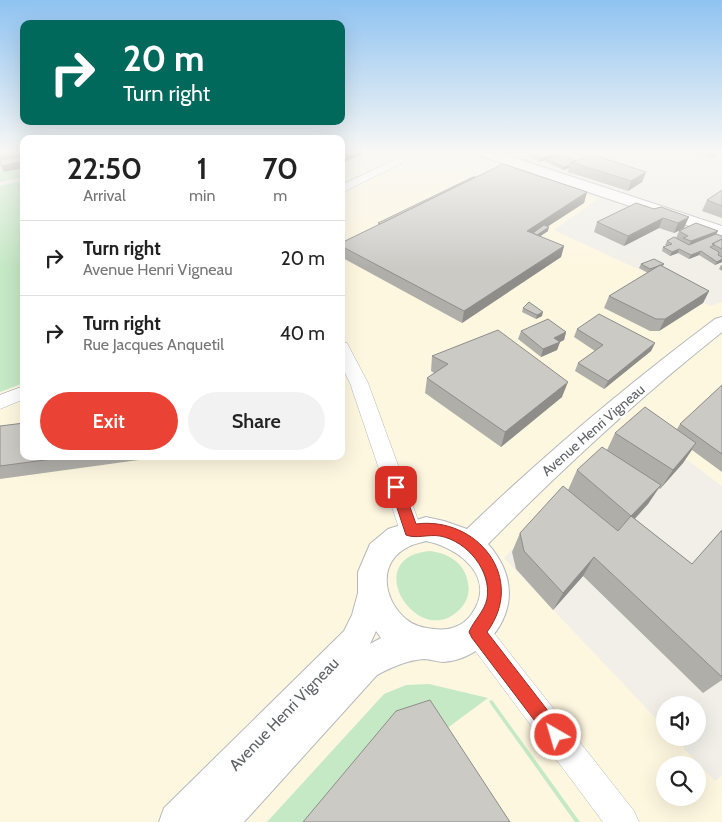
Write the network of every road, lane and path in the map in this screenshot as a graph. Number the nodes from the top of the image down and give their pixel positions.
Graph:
1 (601, 191) edge
2 (722, 232) edge
3 (722, 323) edge
4 (345, 355) edge
5 (20, 394) edge
6 (0, 402) edge
7 (411, 531) junction
8 (470, 544) junction
9 (372, 595) junction
10 (477, 632) junction
11 (422, 644) junction
12 (178, 822) edge
13 (218, 822) edge
14 (623, 822) edge

1 - 2 main road
3 - 8 street, Avenue Henri Vigneau
4 - 7 street
5 - 6 street
7 - 8 street, Avenue Henri Vigneau
7 - 9 street, Avenue Henri Vigneau
8 - 10 street, Avenue Henri Vigneau
9 - 11 street, Avenue Henri Vigneau
9 - 12 street, Avenue Henri Vigneau
10 - 11 street, Avenue Henri Vigneau
10 - 14 street
11 - 13 street, Avenue Henri Vigneau

